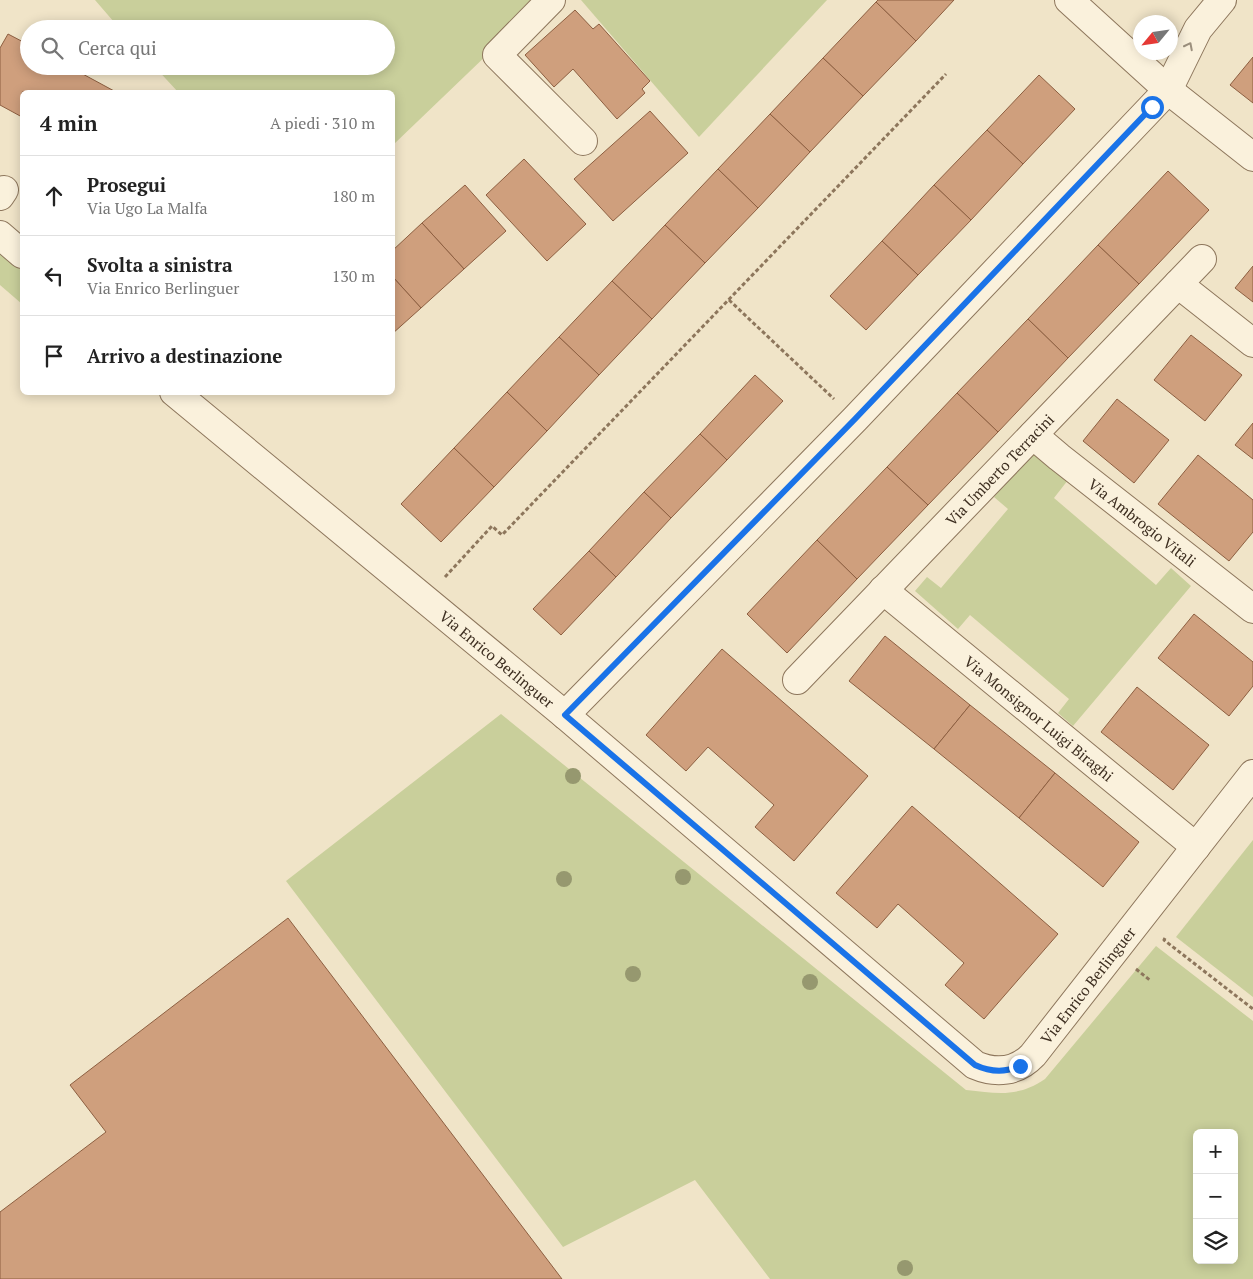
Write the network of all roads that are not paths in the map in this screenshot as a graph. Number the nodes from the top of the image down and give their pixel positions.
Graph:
1 (552, 0) edge
2 (1069, 0) edge
3 (1222, 0) edge
4 (1168, 90) junction
5 (583, 141) dead end
6 (1253, 158) edge
7 (0, 235) edge
8 (20, 252) edge
9 (1202, 258) dead end
10 (1178, 284) junction
11 (1253, 343) edge
12 (178, 395) edge
13 (1033, 435) junction
14 (883, 590) junction
15 (1253, 609) edge
16 (797, 680) dead end
17 (565, 715) junction
18 (1253, 774) edge
19 (1196, 847) junction

1 - 5 street
2 - 4 street
4 -> 3 street
4 - 6 street
4 - 17 street
7 - 8 street
9 - 10 street, Via Umberto Terracini
10 - 11 street
10 - 13 street, Via Umberto Terracini
12 - 17 street, Via Enrico Berlinguer
13 - 14 street, Via Umberto Terracini
13 - 15 street, Via Ambrogio Vitali
14 - 16 street, Via Umberto Terracini
14 - 19 street, Via Monsignor Luigi Biraghi
17 - 19 street, Via Enrico Berlinguer
18 - 19 street, Via Enrico Berlinguer

